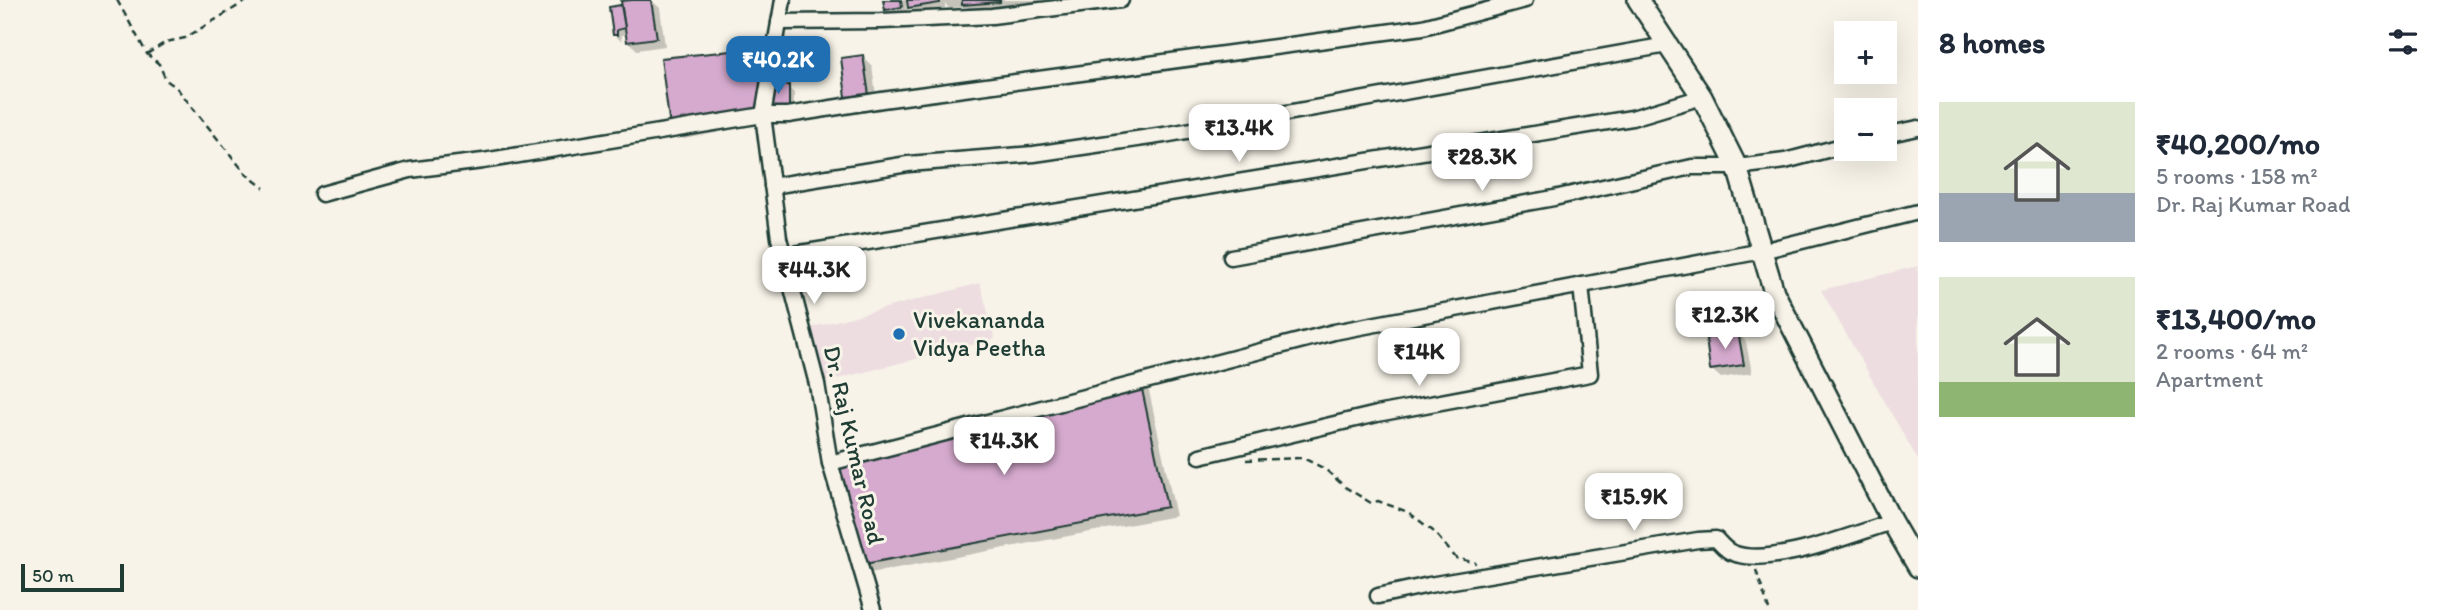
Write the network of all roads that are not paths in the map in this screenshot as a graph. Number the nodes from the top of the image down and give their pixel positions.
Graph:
1 (783, 0) edge
2 (1121, 0) edge
3 (1525, 0) edge
4 (1638, 0) edge
5 (779, 22) junction
6 (1667, 45) junction
7 (1702, 97) junction
8 (763, 115) junction
9 (1918, 128) edge
10 (1897, 132) edge
11 (1834, 148) edge
12 (1737, 167) junction
13 (772, 186) junction
14 (323, 194) dead end
15 (1918, 212) edge
16 (1762, 251) junction
17 (782, 256) junction
18 (1231, 257) dead end
19 (1581, 285) junction
20 (1200, 456) dead end
21 (830, 463) junction
22 (1892, 523) junction
23 (1918, 567) edge
24 (1378, 596) dead end
25 (873, 610) edge

1 - 5 street, Dr. Raj Kumar Road
2 - 5 street
3 - 8 street
4 - 6 main road
5 - 8 street, Dr. Raj Kumar Road
6 - 7 main road
6 - 13 street
7 - 12 main road
7 - 17 street
8 - 13 street, Dr. Raj Kumar Road
8 - 14 street
9 - 10 street
11 - 12 street
12 - 16 main road
12 - 18 street
13 - 17 street, Dr. Raj Kumar Road
15 - 16 street
16 - 19 street
16 - 22 main road
17 - 21 street, Dr. Raj Kumar Road
19 - 20 street
19 - 21 street
21 - 25 street, Dr. Raj Kumar Road
22 - 23 main road
22 - 24 street

